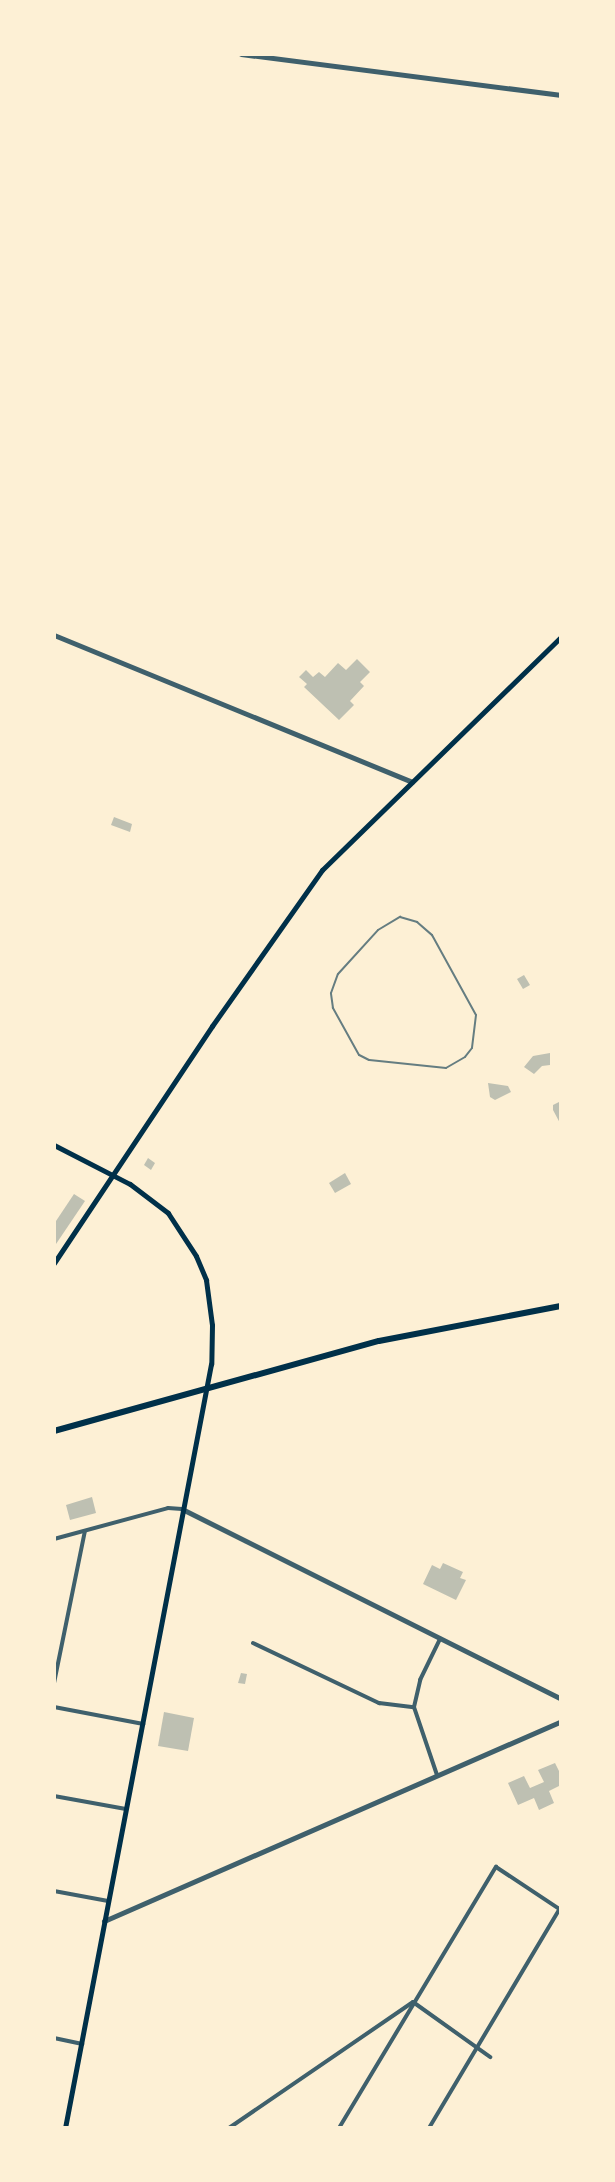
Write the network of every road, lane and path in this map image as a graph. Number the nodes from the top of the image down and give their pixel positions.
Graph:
1 (241, 54) edge
2 (561, 95) edge
3 (54, 635) edge
4 (561, 637) edge
5 (412, 782) junction
6 (54, 1145) edge
7 (114, 1175) junction
8 (54, 1263) edge
9 (561, 1306) edge
10 (207, 1389) junction
11 (54, 1431) edge
12 (182, 1509) junction
13 (85, 1531) junction
14 (54, 1539) edge
15 (440, 1638) junction
16 (253, 1643) dead end
17 (54, 1683) edge
18 (561, 1699) edge
19 (54, 1707) edge
20 (414, 1707) junction
21 (561, 1721) edge
22 (143, 1724) junction
23 (437, 1775) junction
24 (54, 1796) edge
25 (126, 1809) junction
26 (54, 1891) edge
27 (108, 1901) junction
28 (561, 1908) edge
29 (104, 1921) junction
30 (413, 2002) junction
31 (54, 2038) edge
32 (82, 2044) junction
33 (477, 2047) junction
34 (490, 2057) dead end
35 (65, 2128) edge
36 (229, 2128) edge
37 (339, 2128) edge
38 (429, 2128) edge

1 - 2 street
3 - 5 street
4 - 5 main road
5 - 7 main road
6 - 7 main road
7 - 8 main road
7 - 10 main road
9 - 10 main road
10 - 11 main road
10 - 12 main road
12 - 13 street
12 - 15 street
12 - 22 main road
13 - 14 street
13 - 17 street
15 - 18 street
15 - 20 street
16 - 20 street
19 - 22 street
20 - 23 street
21 - 23 street
22 - 25 main road
23 - 29 street
24 - 25 street
25 - 27 main road
26 - 27 street
27 - 29 main road
28 - 30 street
28 - 33 street
29 - 32 main road
30 - 33 street
30 - 36 street
30 - 37 street
31 - 32 street
32 - 35 main road
33 - 34 street
33 - 38 street

